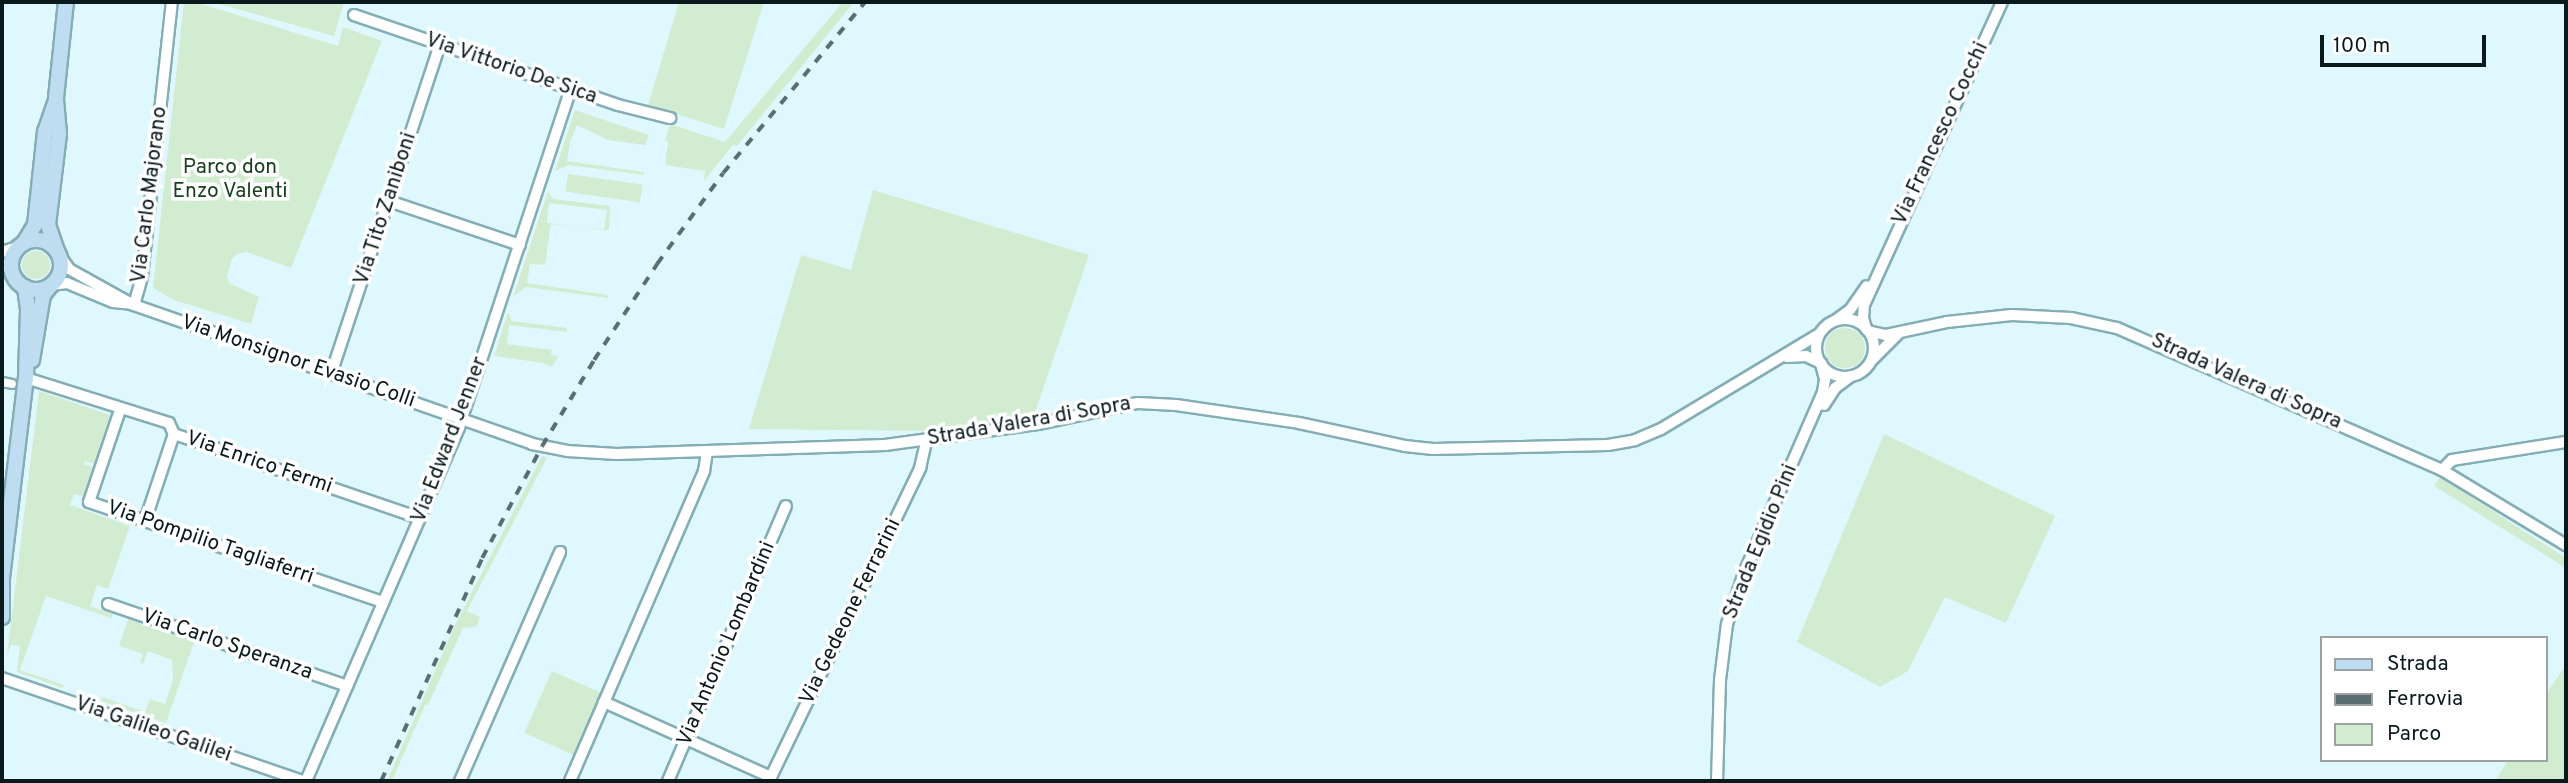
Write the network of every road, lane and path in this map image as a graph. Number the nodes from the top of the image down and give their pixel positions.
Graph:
1 (66, 2) edge
2 (172, 2) edge
3 (2002, 2) edge
4 (354, 15) dead end
5 (440, 45) junction
6 (571, 89) junction
7 (56, 98) junction
8 (670, 118) dead end
9 (389, 201) junction
10 (22, 244) junction
11 (520, 245) junction
12 (2, 252) edge
13 (58, 253) junction
14 (1880, 266) junction
15 (7, 267) edge
16 (51, 285) junction
17 (25, 287) junction
18 (134, 305) junction
19 (1833, 322) junction
20 (1867, 330) junction
21 (1900, 333) junction
22 (1819, 334) junction
23 (1784, 358) junction
24 (1869, 362) junction
25 (1821, 364) junction
26 (331, 374) junction
27 (1855, 374) junction
28 (19, 381) junction
29 (2, 382) edge
30 (120, 410) junction
31 (462, 419) junction
32 (1807, 430) junction
33 (174, 434) junction
34 (926, 440) junction
35 (2566, 442) edge
36 (707, 452) junction
37 (2442, 470) junction
38 (786, 506) dead end
39 (419, 518) junction
40 (145, 521) junction
41 (2566, 545) edge
42 (559, 552) dead end
43 (2, 578) edge
44 (383, 602) junction
45 (108, 604) dead end
46 (2, 617) edge
47 (2, 678) edge
48 (347, 686) junction
49 (604, 702) junction
50 (686, 739) junction
51 (770, 779) edge
52 (464, 780) edge
53 (304, 781) edge
54 (569, 781) edge
55 (668, 781) edge
56 (1717, 781) edge

1 - 7 main road
2 - 18 street, Via Carlo Majorano
3 - 14 street, Via Francesco Cocchi
4 - 5 street, Via Vittorio De Sica
5 - 6 street, Via Vittorio De Sica
5 - 9 street, Via Tito Zaniboni
6 - 8 street, Via Vittorio De Sica
6 - 11 street, Via Edward Jenner
7 - 10 main road
7 - 13 main road
9 - 11 street
9 - 26 street, Via Tito Zaniboni
10 - 12 street
10 - 13 main road
10 - 15 main road
11 - 31 street, Via Edward Jenner
13 - 16 main road
13 - 18 street, Via Monsignor Evasio Colli
14 - 19 street, Via Francesco Cocchi
14 - 20 street, Via Francesco Cocchi
15 - 17 main road
16 - 17 main road
16 - 18 street, Via Monsignor Evasio Colli
16 - 28 main road
17 - 28 main road
18 - 26 street, Via Monsignor Evasio Colli
19 - 20 street, Strada Valera di Sopra
19 - 22 street, Strada Valera di Sopra
20 - 21 street, Strada Valera di Sopra
20 - 24 street
21 - 24 street, Strada Valera di Sopra
21 - 37 street, Strada Valera di Sopra
22 - 23 street, Strada Valera di Sopra
22 - 25 street
23 - 25 street
23 - 34 street, Strada Valera di Sopra
24 - 27 street, Strada Valera di Sopra
25 - 27 street
25 - 32 street, Strada Egidio Pini
26 - 31 street, Via Monsignor Evasio Colli
27 - 32 street, Strada Egidio Pini
28 - 29 street
28 - 30 street, Via Enrico Fermi
28 - 43 main road
30 - 33 street, Via Enrico Fermi
30 - 40 street, Via Pompilio Tagliaferri
31 - 36 street, Strada Valera di Sopra
31 - 39 street, Via Edward Jenner
32 - 56 street, Strada Egidio Pini
33 - 39 street, Via Enrico Fermi
33 - 40 street
34 - 36 street, Strada Valera di Sopra
34 - 51 street, Via Gedeone Ferrarini
35 - 37 street
36 - 49 street
37 - 41 street, Strada Valera di Sopra
38 - 50 street, Via Antonio Lombardini
39 - 44 street, Via Edward Jenner
40 - 44 street, Via Pompilio Tagliaferri
42 - 52 street
43 - 46 main road
44 - 48 street, Via Edward Jenner
45 - 48 street, Via Carlo Speranza
47 - 53 street, Via Galileo Galilei
48 - 53 street, Via Edward Jenner
49 - 50 street
49 - 54 street
50 - 51 street
50 - 55 street, Via Antonio Lombardini

